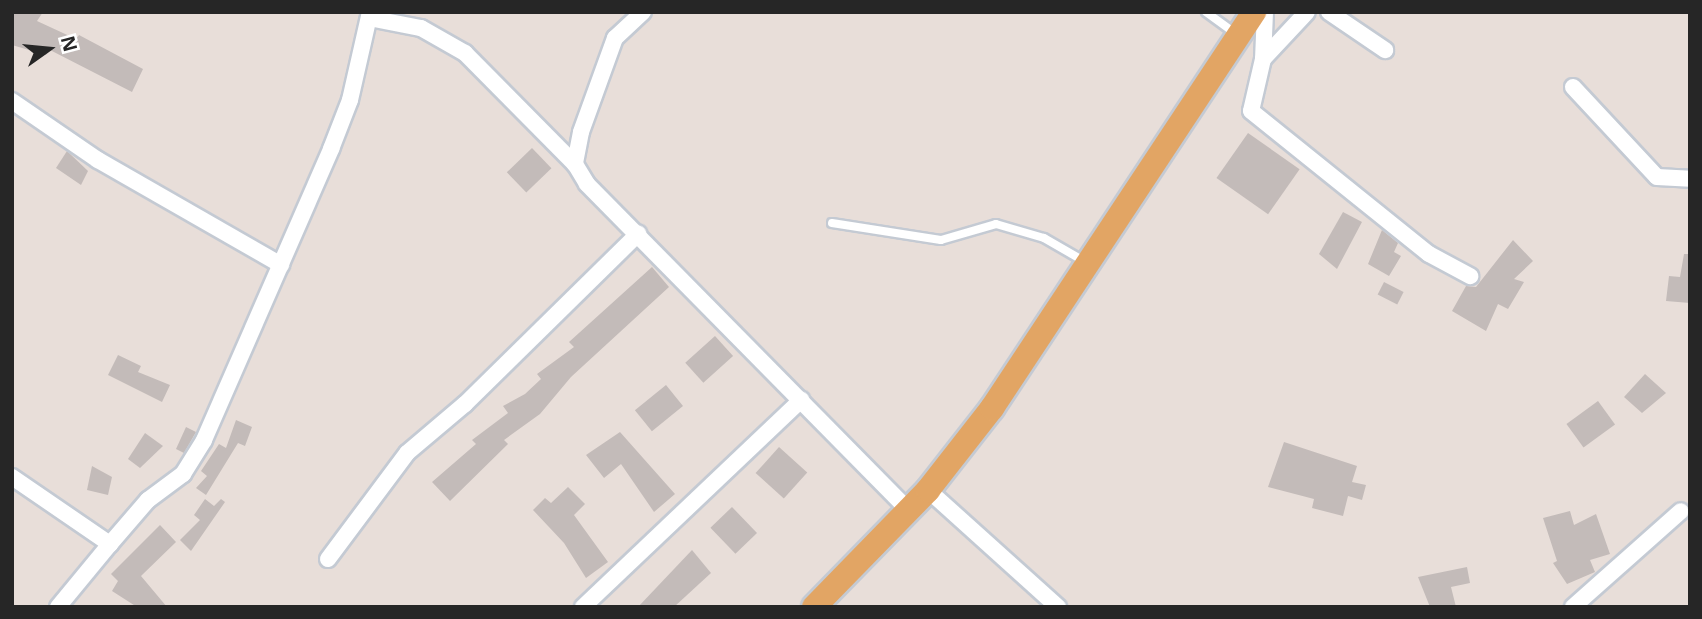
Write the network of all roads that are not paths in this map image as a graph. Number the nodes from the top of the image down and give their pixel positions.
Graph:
1 (643, 12) edge
2 (1206, 12) edge
3 (1254, 12) edge
4 (1265, 12) edge
5 (1307, 12) edge
6 (1329, 12) edge
7 (370, 15) edge
8 (1239, 37) junction
9 (1385, 50) dead end
10 (1263, 59) junction
11 (1573, 87) dead end
12 (12, 101) edge
13 (575, 164) junction
14 (1690, 179) edge
15 (832, 223) dead end
16 (638, 234) junction
17 (281, 265) junction
18 (1090, 265) junction
19 (1470, 276) dead end
20 (801, 400) junction
21 (12, 477) edge
22 (928, 490) junction
23 (908, 510) junction
24 (1681, 511) dead end
25 (110, 544) junction
26 (328, 559) dead end
27 (58, 607) edge
28 (583, 607) edge
29 (814, 607) edge
30 (1058, 607) edge
31 (1573, 607) edge

1 - 13 street
2 - 8 lane
3 - 8 main road
4 - 10 street
5 - 10 street
6 - 9 street
7 - 13 street
7 - 17 street
8 - 18 main road
10 - 19 street
11 - 14 street
12 - 17 street
13 - 16 street
15 - 18 lane
16 - 20 street
16 - 26 street
17 - 25 street
18 - 22 main road
20 - 23 street
20 - 28 street
21 - 25 street
22 - 23 main road
22 - 30 street
23 - 29 main road
24 - 31 street
25 - 27 street

